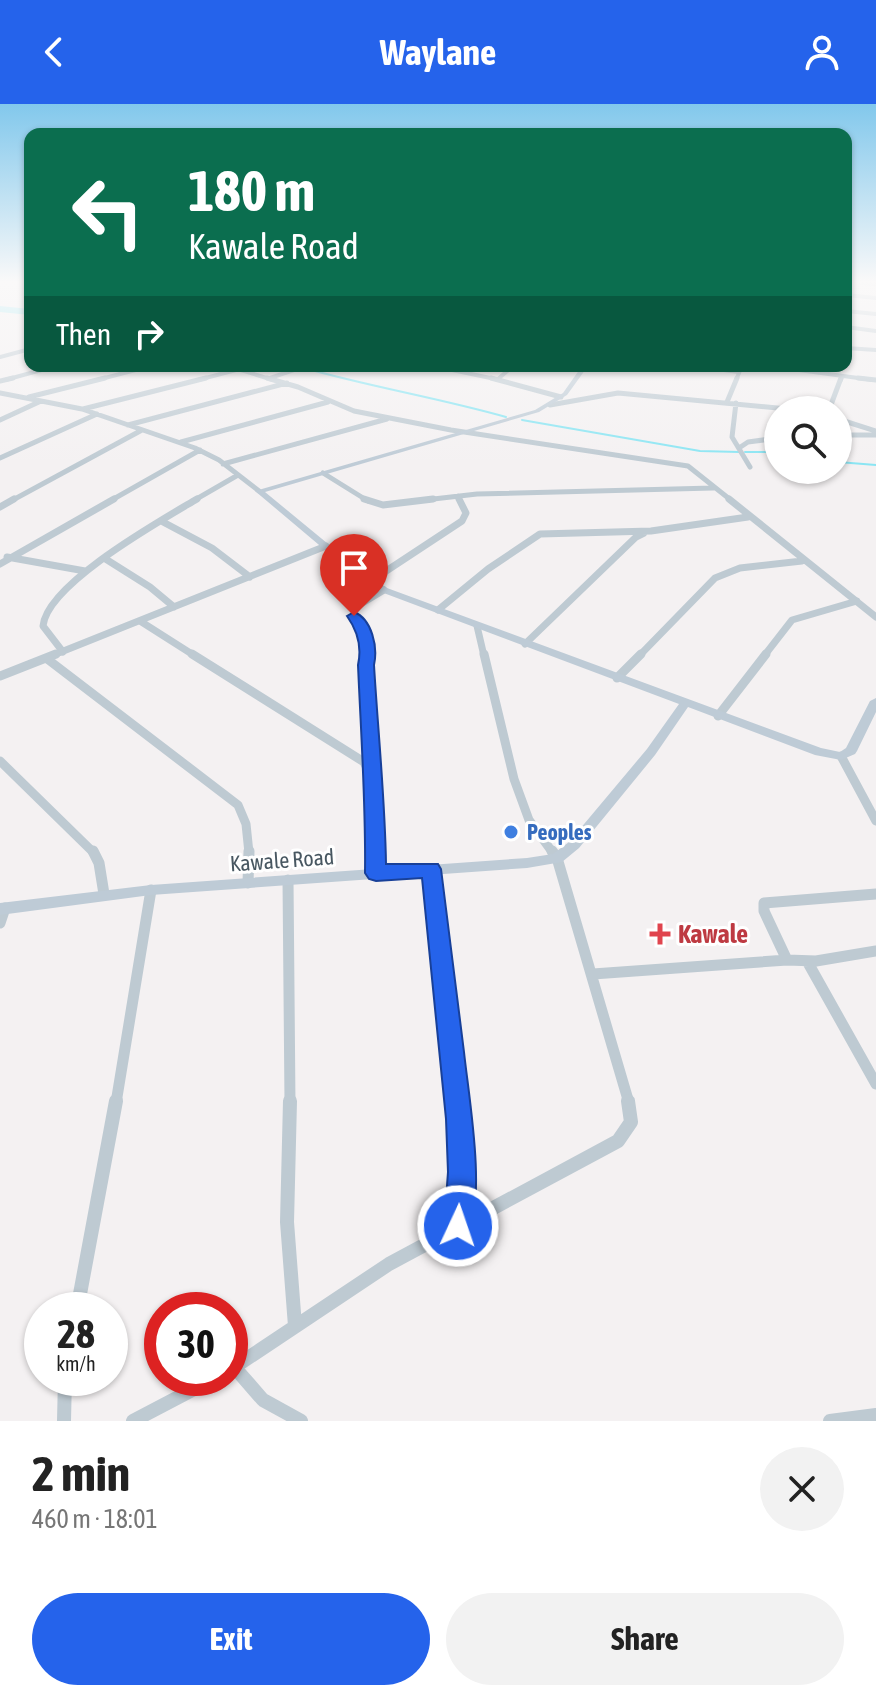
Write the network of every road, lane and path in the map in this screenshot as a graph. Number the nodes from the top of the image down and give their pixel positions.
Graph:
1 (852, 348) edge
2 (876, 350) edge
3 (24, 351) edge
4 (0, 357) edge
5 (34, 372) edge
6 (127, 372) edge
7 (227, 372) edge
8 (249, 372) edge
9 (288, 372) edge
10 (469, 372) edge
11 (506, 372) edge
12 (580, 372) edge
13 (739, 372) edge
14 (813, 372) edge
15 (842, 376) junction
16 (270, 378) junction
17 (498, 379) junction
18 (876, 380) edge
19 (0, 381) edge
20 (287, 383) junction
21 (0, 393) edge
22 (834, 396) edge
23 (561, 397) junction
24 (25, 398) junction
25 (41, 401) junction
26 (328, 402) junction
27 (727, 402) junction
28 (736, 403) junction
29 (550, 405) junction
30 (764, 406) edge
31 (82, 409) junction
32 (97, 414) junction
33 (390, 418) junction
34 (0, 420) edge
35 (852, 424) edge
36 (128, 425) junction
37 (142, 430) junction
38 (466, 432) junction
39 (876, 433) edge
40 (852, 434) edge
41 (764, 440) edge
42 (179, 443) junction
43 (739, 448) junction
44 (200, 450) junction
45 (0, 458) edge
46 (223, 464) junction
47 (750, 467) dead end
48 (323, 473) junction
49 (238, 475) junction
50 (713, 488) junction
51 (259, 491) junction
52 (458, 496) junction
53 (0, 507) edge
54 (748, 517) junction
55 (163, 522) junction
56 (651, 531) junction
57 (326, 546) junction
58 (4, 557) edge
59 (104, 558) junction
60 (802, 561) junction
61 (0, 564) edge
62 (85, 571) junction
63 (250, 577) junction
64 (371, 581) junction
65 (384, 590) junction
66 (857, 601) junction
67 (174, 607) junction
68 (438, 610) junction
69 (876, 617) edge
70 (140, 621) junction
71 (477, 626) junction
72 (525, 644) junction
73 (63, 652) junction
74 (46, 658) junction
75 (0, 676) edge
76 (617, 678) junction
77 (876, 701) edge
78 (685, 704) junction
79 (718, 716) junction
80 (841, 756) junction
81 (0, 761) edge
82 (371, 771) junction
83 (876, 821) edge
84 (557, 858) junction
85 (431, 869) junction
86 (376, 873) junction
87 (288, 880) junction
88 (248, 883) junction
89 (151, 890) junction
90 (104, 894) junction
91 (876, 894) edge
92 (2, 908) edge
93 (0, 923) edge
94 (876, 951) edge
95 (787, 960) junction
96 (807, 961) junction
97 (593, 974) junction
98 (876, 1084) edge
99 (458, 1226) junction
100 (80, 1292) edge
101 (295, 1326) junction
102 (248, 1358) edge
103 (248, 1389) edge
104 (65, 1396) edge
105 (181, 1396) edge
106 (876, 1415) edge
107 (64, 1421) edge
108 (133, 1421) edge
109 (301, 1421) edge
110 (830, 1421) edge

1 - 2 street
3 - 4 street
5 - 19 street
6 - 24 street
7 - 31 street
8 - 16 street
9 - 16 street
10 - 17 street
11 - 17 street
12 - 23 street
13 - 27 street
14 - 15 street
15 - 18 street
15 - 22 street
16 - 20 street
17 - 23 street
20 - 26 street
20 - 36 street
21 - 24 street
23 - 29 street
24 - 25 street
25 - 31 street
25 - 34 street
26 - 33 street
26 - 42 street
27 - 28 street
27 - 29 street
28 - 30 street
28 - 43 street
29 - 38 street
31 - 32 street
32 - 36 street
32 - 45 street
33 - 38 street
33 - 46 street
35 - 39 street
36 - 37 street
37 - 42 street
37 - 53 street
38 - 48 street
38 - 50 street
39 - 40 street
41 - 43 street
42 - 44 street
43 - 47 street
44 - 46 street
44 - 58 street
46 - 49 street
48 - 51 street
48 - 52 street
49 - 51 street
49 - 55 street
50 - 52 street
50 - 54 street
51 - 57 street
52 - 64 street
54 - 56 street
54 - 60 street
55 - 59 street
55 - 63 street
56 - 68 street
56 - 72 street
57 - 63 street
57 - 64 street
58 - 61 street
58 - 62 street
59 - 62 street
59 - 67 street
60 - 66 street
60 - 76 street
62 - 73 street
63 - 67 street
64 - 65 street
65 - 68 street
65 - 82 street
66 - 69 street
66 - 79 street
67 - 70 street
68 - 71 street
70 - 73 street
70 - 82 street
71 - 72 street
71 - 84 street
72 - 76 street
73 - 74 street
74 - 75 street
74 - 88 street
76 - 78 street
77 - 80 street
78 - 79 street
78 - 84 street
79 - 80 street
80 - 83 street
81 - 90 street
82 - 86 street
84 - 85 street, Kawale Road
84 - 97 street
85 - 86 street, Kawale Road
85 - 99 street
86 - 87 street, Kawale Road
87 - 88 street, Kawale Road
87 - 101 street
88 - 89 street, Kawale Road
89 - 90 street, Kawale Road
89 - 100 street
90 - 92 street, Kawale Road
91 - 95 street
92 - 93 street
94 - 96 street
95 - 96 street
95 - 97 street
96 - 98 street
97 - 99 street
99 - 101 street
101 - 102 street
103 - 109 street
104 - 107 street
105 - 108 street
106 - 110 street

